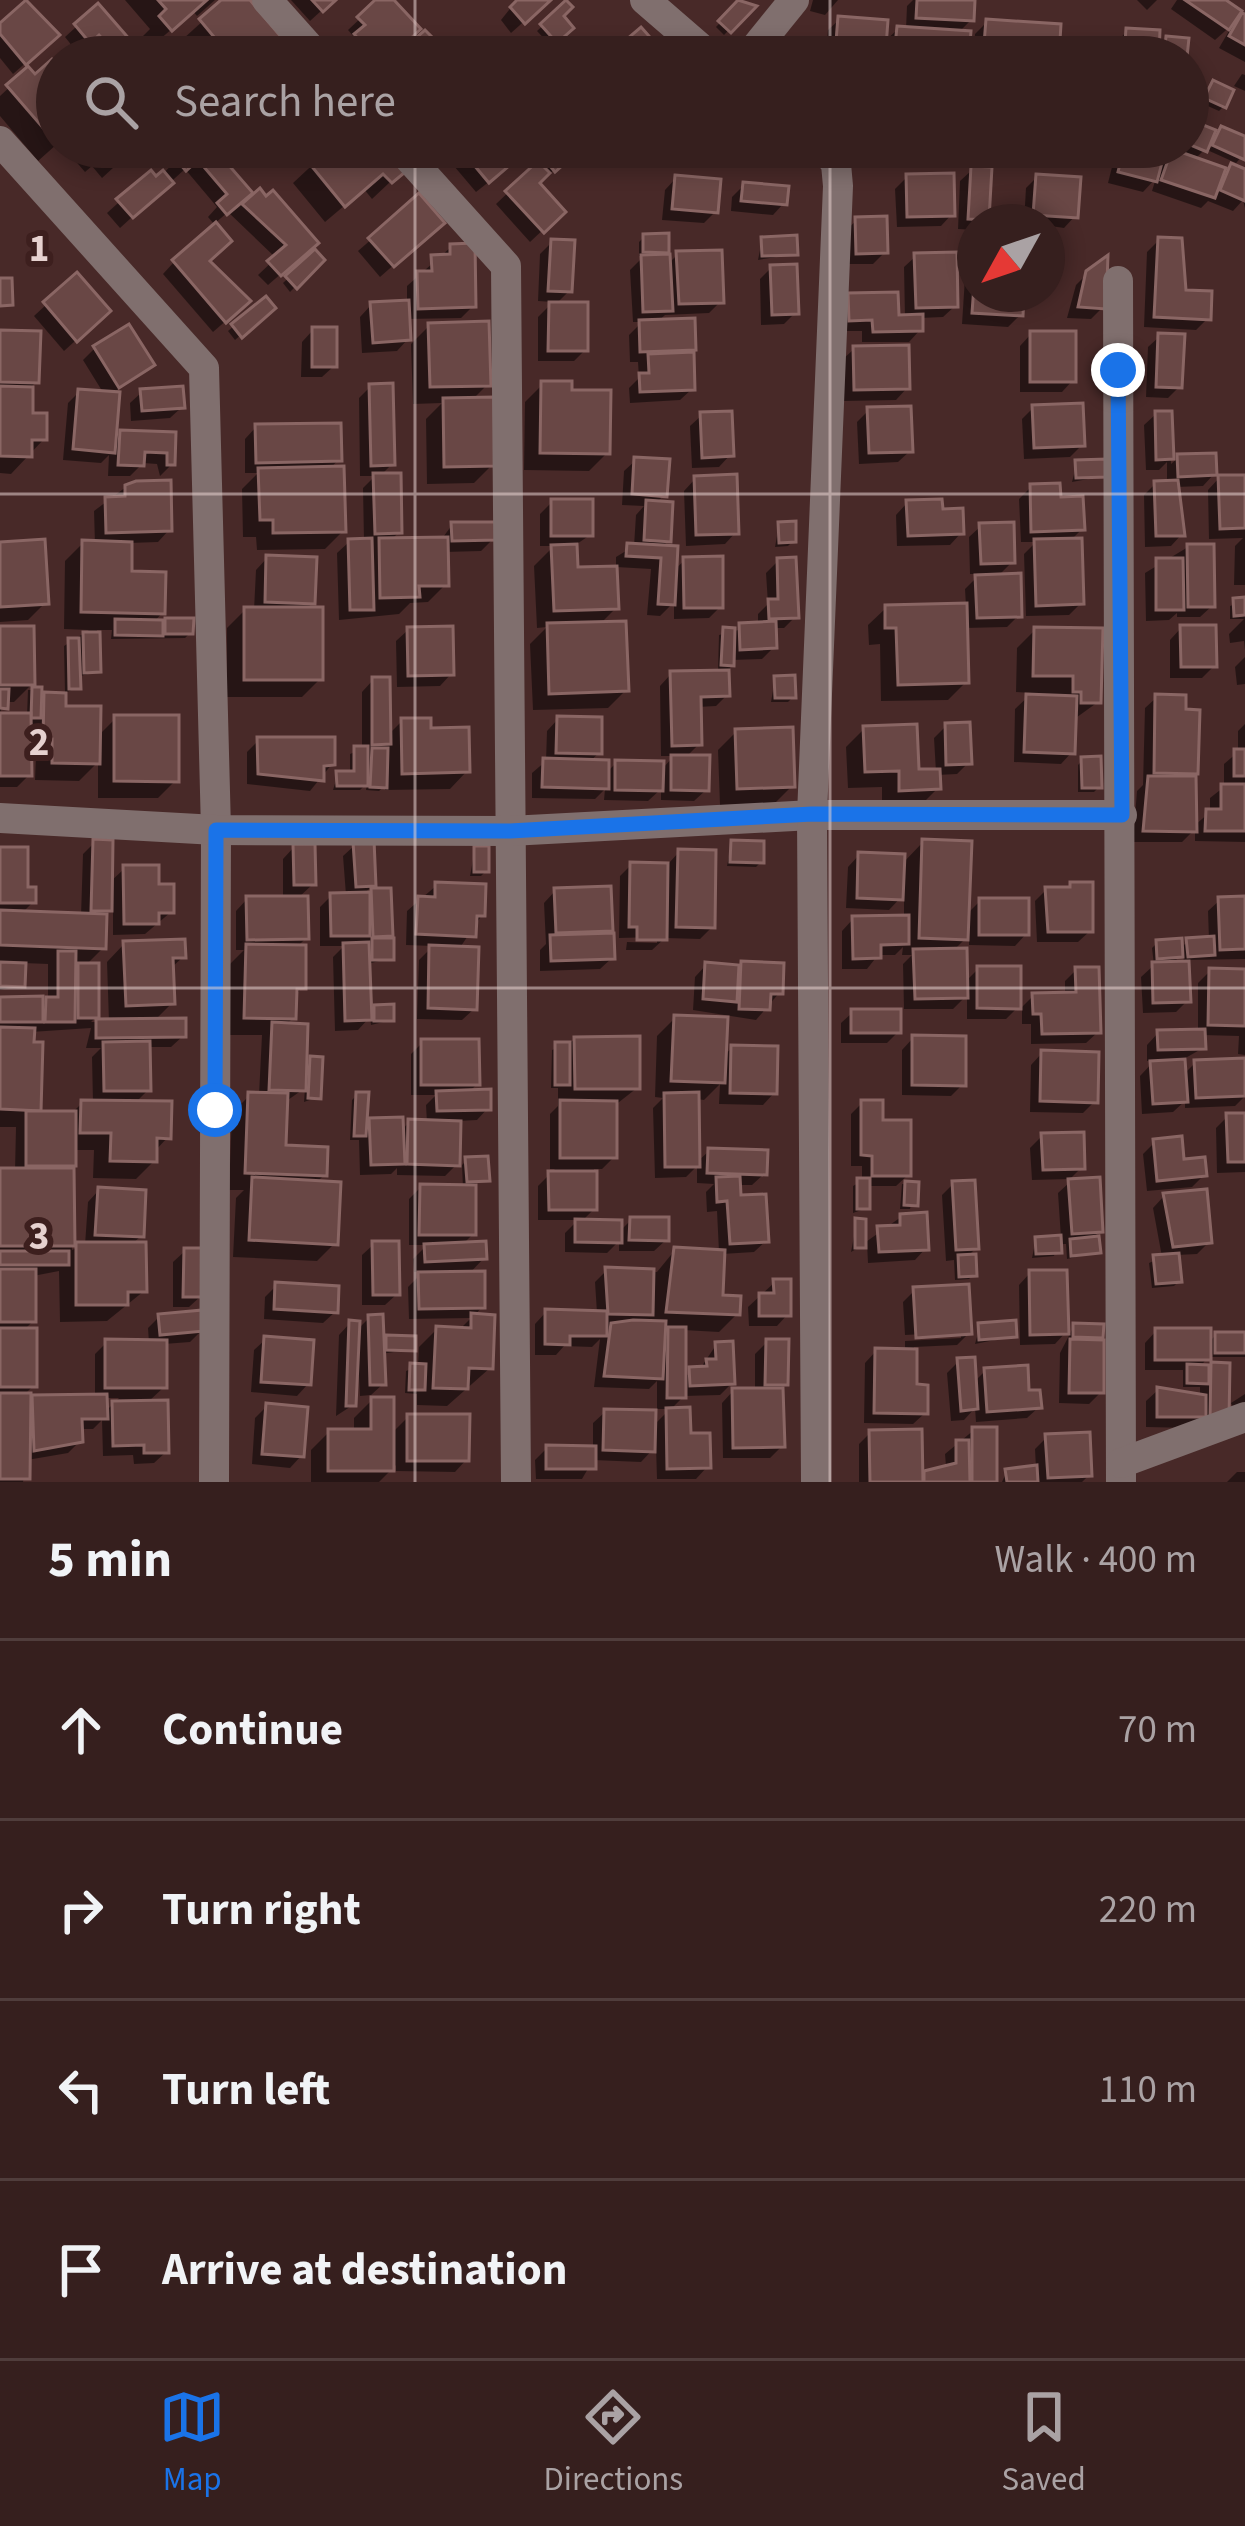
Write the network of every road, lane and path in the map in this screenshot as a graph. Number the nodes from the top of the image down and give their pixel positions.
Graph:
1 (267, 0) edge
2 (646, 0) edge
3 (794, 0) edge
4 (299, 36) edge
5 (687, 36) edge
6 (765, 36) edge
7 (0, 141) edge
8 (418, 168) edge
9 (836, 168) edge
10 (1118, 281) dead end
11 (812, 814) junction
12 (1122, 815) junction
13 (0, 818) edge
14 (216, 830) junction
15 (510, 831) junction
16 (1245, 1417) edge
17 (1121, 1473) edge
18 (214, 1482) edge
19 (516, 1482) edge
20 (816, 1482) edge

1 - 4 street
2 - 5 street
3 - 6 street
7 - 14 street
8 - 15 street
9 - 11 street
10 - 12 street
11 - 12 street
11 - 15 street
11 - 20 street
12 - 17 street
13 - 14 street
14 - 15 street
14 - 18 street
15 - 19 street
16 - 17 street

